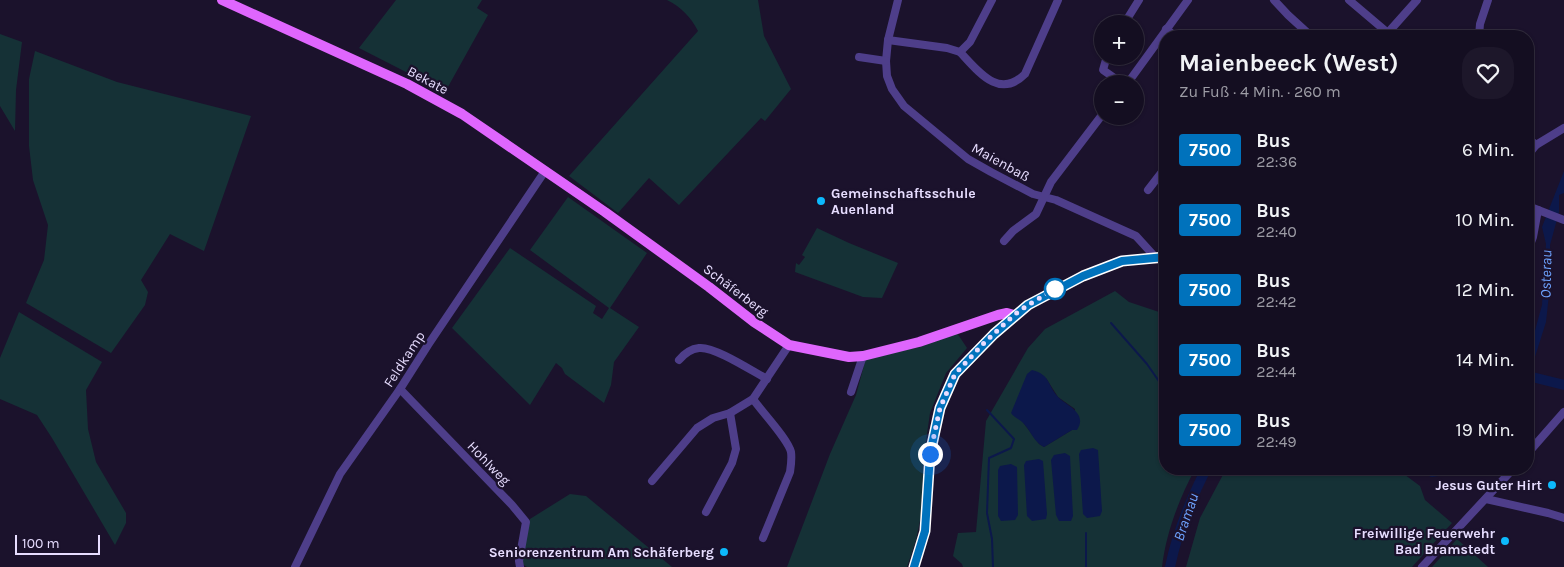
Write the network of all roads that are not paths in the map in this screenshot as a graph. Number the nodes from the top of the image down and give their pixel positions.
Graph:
1 (222, 0) edge
2 (898, 0) edge
3 (992, 0) edge
4 (1058, 0) edge
5 (1139, 0) edge
6 (1188, 0) edge
7 (1274, 0) edge
8 (1349, 0) edge
9 (1417, 0) edge
10 (1488, 0) edge
11 (1130, 15) edge
12 (1166, 29) edge
13 (1304, 30) edge
14 (1381, 30) edge
15 (1390, 30) edge
16 (1480, 30) edge
17 (1159, 38) edge
18 (888, 40) junction
19 (960, 52) junction
20 (859, 57) dead end
21 (886, 60) junction
22 (1104, 65) edge
23 (1111, 75) edge
24 (1132, 75) edge
25 (1094, 125) edge
26 (1564, 128) edge
27 (1536, 145) joint
28 (1534, 148) edge
29 (545, 172) junction
30 (1159, 176) edge
31 (1148, 190) dead end
32 (1043, 197) junction
33 (1534, 208) edge
34 (1538, 210) junction
35 (605, 212) joint
36 (1562, 219) edge
37 (1534, 232) edge
38 (1004, 241) dead end
39 (1142, 241) junction
40 (1156, 258) junction
41 (1159, 258) edge
42 (1136, 259) junction
43 (1014, 315) junction
44 (789, 345) junction
45 (863, 356) junction
46 (679, 360) dead end
47 (767, 380) junction
48 (400, 389) junction
49 (851, 392) dead end
50 (753, 399) junction
51 (1564, 412) edge
52 (730, 413) junction
53 (1534, 446) edge
54 (1508, 475) edge
55 (652, 481) dead end
56 (1486, 499) junction
57 (706, 512) dead end
58 (1564, 518) edge
59 (763, 538) dead end
60 (295, 567) edge
61 (520, 567) edge
62 (914, 567) edge
63 (1422, 567) edge

1 - 29 main road, Bekate
2 - 18 street, Maienbaß
3 - 19 street
4 - 19 street
5 - 11 street
6 - 12 street
7 - 13 street
8 - 14 street
9 - 15 street
10 - 16 street
17 - 24 street
18 - 19 street
18 - 21 street, Maienbaß
20 - 21 street
21 - 32 street, Maienbaß
22 - 23 street
25 - 32 street
26 - 27 street
27 - 28 street
29 - 35 main road, Bekate
29 - 48 street, Feldkamp
30 - 31 street
32 - 38 street
32 - 39 street, Maienbaß
33 - 34 street
34 - 36 street
34 - 37 street
35 - 44 main road, Schäferberg
39 - 40 street, Maienbaß
39 - 42 street
40 - 41 street
40 - 42 street
42 - 43 street
43 - 45 main road, Schäferberg
43 - 62 street
44 - 45 main road, Schäferberg
44 - 47 street
45 - 49 street
46 - 47 street
47 - 50 street
48 - 60 street, Feldkamp
48 - 61 street, Hohlweg
50 - 52 street
50 - 59 street
51 - 53 street
52 - 55 street
52 - 57 street
54 - 56 street
56 - 58 street
56 - 63 street

